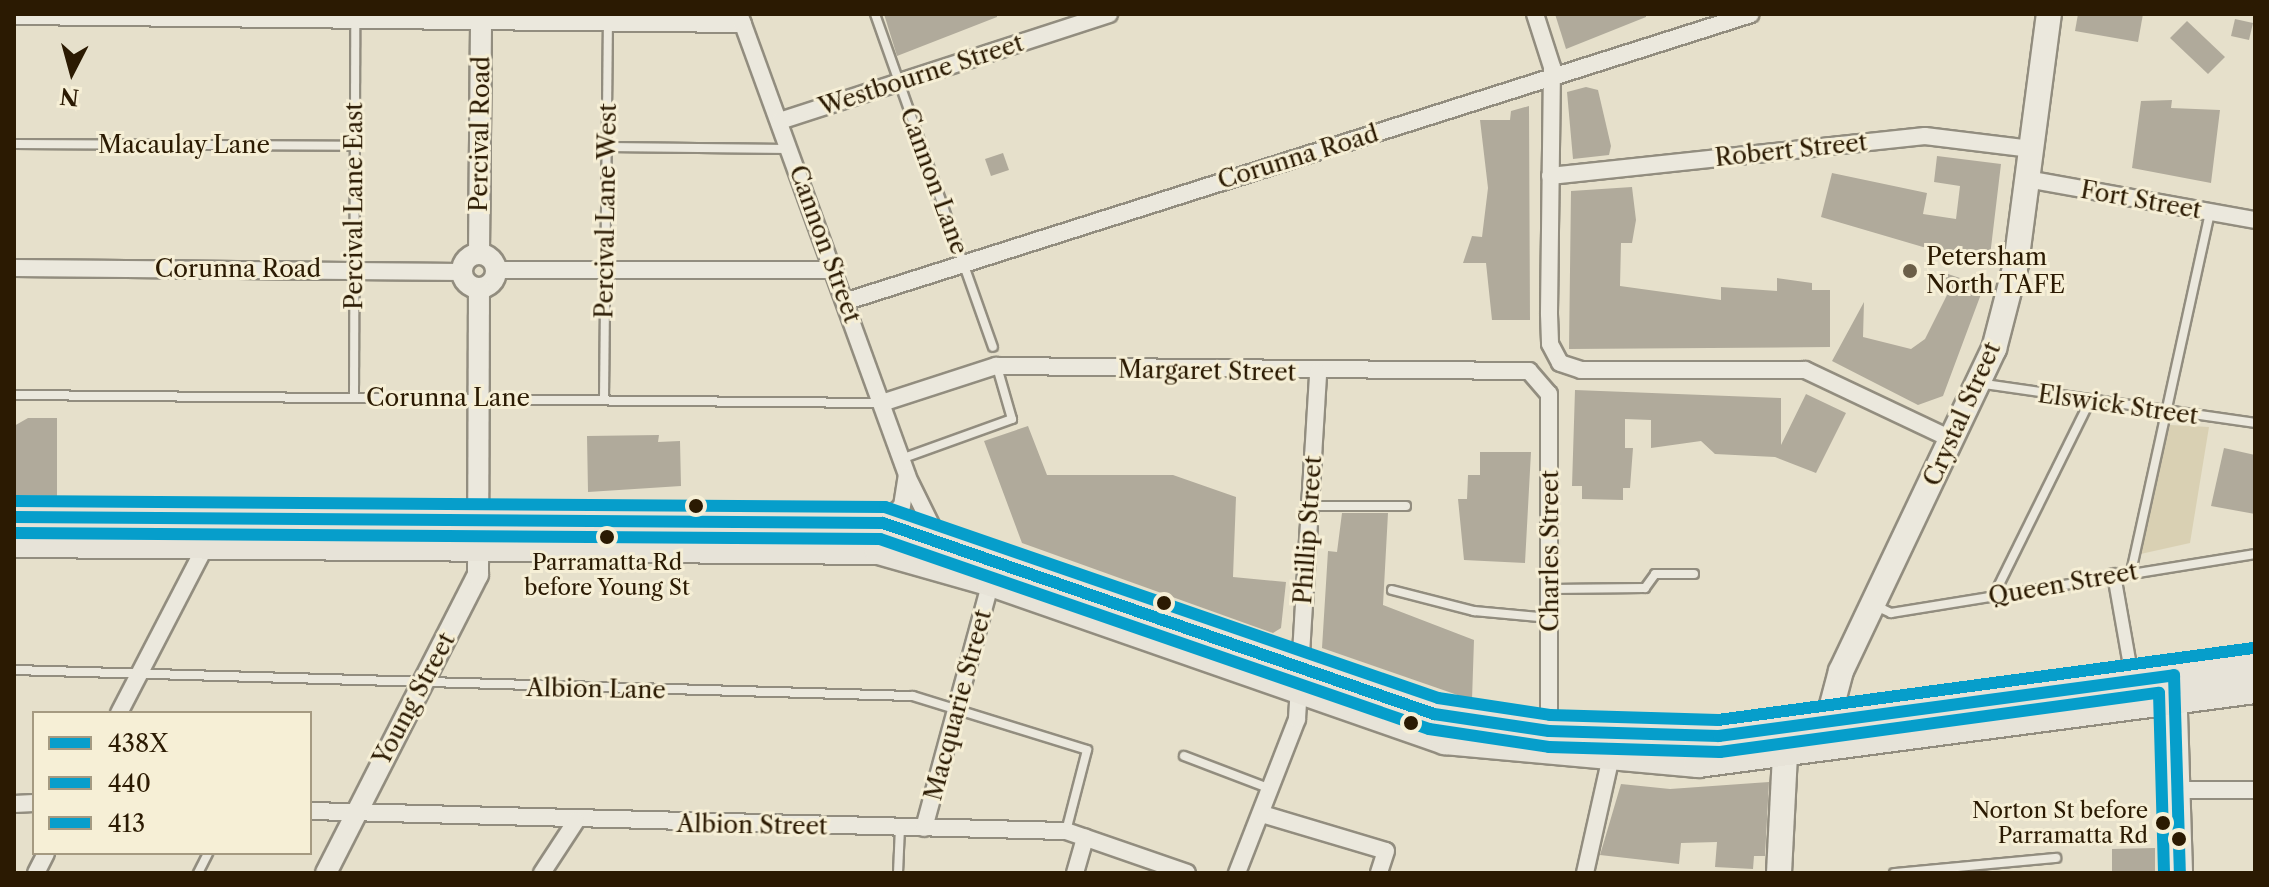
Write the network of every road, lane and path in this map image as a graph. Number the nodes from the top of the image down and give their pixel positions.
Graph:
1 (875, 14) edge
2 (1109, 14) edge
3 (1535, 14) edge
4 (1751, 14) edge
5 (2049, 14) edge
6 (14, 16) edge
7 (355, 17) edge
8 (481, 18) edge
9 (742, 19) edge
10 (608, 23) junction
11 (1549, 78) junction
12 (899, 81) junction
13 (780, 121) junction
14 (14, 144) edge
15 (354, 146) junction
16 (607, 147) junction
17 (789, 149) junction
18 (2031, 149) junction
19 (1550, 176) junction
20 (2027, 179) junction
21 (2210, 212) junction
22 (2255, 220) edge
23 (479, 254) junction
24 (963, 262) junction
25 (14, 268) edge
26 (353, 270) junction
27 (497, 270) junction
28 (835, 270) junction
29 (462, 272) junction
30 (605, 273) junction
31 (479, 289) junction
32 (847, 301) junction
33 (993, 347) dead end
34 (996, 366) junction
35 (1318, 372) junction
36 (1537, 375) joint
37 (1984, 383) junction
38 (14, 395) edge
39 (354, 397) junction
40 (479, 398) junction
41 (604, 399) junction
42 (2090, 401) junction
43 (882, 403) junction
44 (2165, 413) junction
45 (2255, 423) edge
46 (1953, 440) junction
47 (904, 467) junction
48 (1310, 506) junction
49 (1406, 506) dead end
50 (14, 517) edge
51 (883, 523) junction
52 (480, 534) junction
53 (937, 537) junction
54 (14, 543) edge
55 (206, 545) junction
56 (2255, 554) edge
57 (2131, 572) junction
58 (1694, 574) dead end
59 (2114, 575) junction
60 (991, 582) junction
61 (1551, 589) junction
62 (1392, 590) dead end
63 (1994, 595) junction
64 (1873, 605) junction
65 (1550, 618) junction
66 (2255, 664) edge
67 (2130, 666) dead end
68 (14, 670) edge
69 (141, 672) junction
70 (1300, 677) junction
71 (421, 685) junction
72 (2175, 686) junction
73 (2255, 689) edge
74 (958, 708) junction
75 (120, 711) edge
76 (1827, 722) junction
77 (1549, 731) junction
78 (1820, 749) junction
79 (1785, 755) junction
80 (1184, 756) dead end
81 (1611, 757) junction
82 (1271, 789) junction
83 (2180, 790) junction
84 (2255, 790) edge
85 (312, 811) edge
86 (355, 812) junction
87 (1262, 814) junction
88 (576, 821) junction
89 (900, 828) junction
90 (924, 828) junction
91 (1066, 831) junction
92 (1085, 837) junction
93 (45, 855) edge
94 (207, 855) edge
95 (2056, 858) dead end
96 (36, 873) edge
97 (198, 873) edge
98 (326, 873) edge
99 (542, 873) edge
100 (898, 873) edge
101 (1075, 873) edge
102 (1187, 873) edge
103 (1237, 873) edge
104 (1379, 873) edge
105 (1585, 873) edge
106 (1779, 873) edge
107 (1894, 873) edge
108 (2180, 873) edge

1 - 12 lane, Cannon Lane
2 - 12 street, Westbourne Street
3 - 11 street
4 - 11 street, Corunna Road
5 - 18 main road, Crystal Street
6 - 7 street
7 - 8 street
7 - 15 lane, Percival Lane East
8 - 10 street
8 - 23 street, Percival Road
9 - 10 street
9 - 13 street, Cannon Street
10 - 16 lane, Percival Lane West
11 - 19 street
11 - 24 street, Corunna Road
12 - 13 street, Westbourne Street
12 - 24 lane, Cannon Lane
13 - 17 street, Cannon Street
14 - 15 lane, Macaulay Lane
15 - 26 lane, Percival Lane East
16 - 17 lane
16 - 30 lane, Percival Lane West
17 - 28 street, Cannon Street
18 - 19 street, Robert Street
18 - 20 main road, Crystal Street
19 - 46 street
20 - 21 street, Fort Street
20 - 37 main road, Crystal Street
21 - 22 street, Fort Street
21 - 44 lane
23 - 27 street
23 - 29 street
24 - 32 street, Corunna Road
24 - 33 lane, Cannon Lane
25 - 26 street, Corunna Road
26 - 29 street, Corunna Road
26 - 39 lane, Percival Lane East
27 - 30 street
27 - 31 street
28 - 30 street
28 - 32 street, Cannon Street
29 - 31 street
30 - 41 lane, Percival Lane West
31 - 40 street
32 - 43 street, Cannon Street
34 - 35 street, Margaret Street
34 - 43 street, Margaret Street
34 - 47 lane
35 - 36 street, Margaret Street
35 - 48 street, Phillip Street
36 - 61 street, Charles Street
37 - 42 lane, Elswick Street
37 - 46 main road, Crystal Street
38 - 39 lane, Corunna Lane
39 - 40 lane, Corunna Lane
40 - 41 lane, Corunna Lane
40 - 52 street
41 - 43 lane, Corunna Lane
42 - 44 lane, Elswick Street
42 - 63 lane
43 - 47 street, Cannon Street
44 - 45 lane, Elswick Street
44 - 57 lane
46 - 64 main road, Crystal Street
47 - 51 street
47 - 53 street, Cannon Street
48 - 49 lane
48 - 70 street, Phillip Street
50 - 52 highway
51 - 52 highway
51 - 53 highway
52 - 55 highway
52 - 60 highway
52 - 71 street, Young Street
53 - 70 highway
54 - 55 highway
55 - 69 street
56 - 57 lane, Queen Street
57 - 59 lane, Queen Street
58 - 61 lane
59 - 63 lane, Queen Street
59 - 67 street
60 - 70 highway
60 - 74 street, Macquarie Street
61 - 65 street, Charles Street
62 - 65 lane
63 - 64 lane, Queen Street
64 - 76 main road, Crystal Street
65 - 77 street, Charles Street
66 - 72 highway
68 - 69 lane, Albion Lane
69 - 71 lane, Albion Lane
69 - 75 street
70 - 77 highway
70 - 81 highway
70 - 82 street, Phillip Street
71 - 74 lane, Albion Lane
71 - 86 street, Young Street
72 - 73 highway
72 - 76 highway
72 - 78 highway
72 - 83 main road
74 - 90 street, Macquarie Street
74 - 91 lane, Albion Lane
76 - 77 highway
76 - 78 main road, Crystal Street
78 - 79 highway
79 - 81 highway
79 - 106 main road
80 - 82 lane
81 - 105 street
82 - 87 street, Phillip Street
83 - 84 street
83 - 108 main road
85 - 86 street, Albion Street
86 - 88 street, Albion Street
86 - 98 street, Young Street
87 - 103 street, Phillip Street
87 - 104 street
88 - 89 street, Albion Street
88 - 99 street
89 - 90 street, Albion Street
89 - 100 lane
90 - 91 street, Albion Street
91 - 92 street, Albion Street
92 - 101 street
92 - 102 street, Albion Street
93 - 96 street
94 - 97 lane
95 - 107 lane

